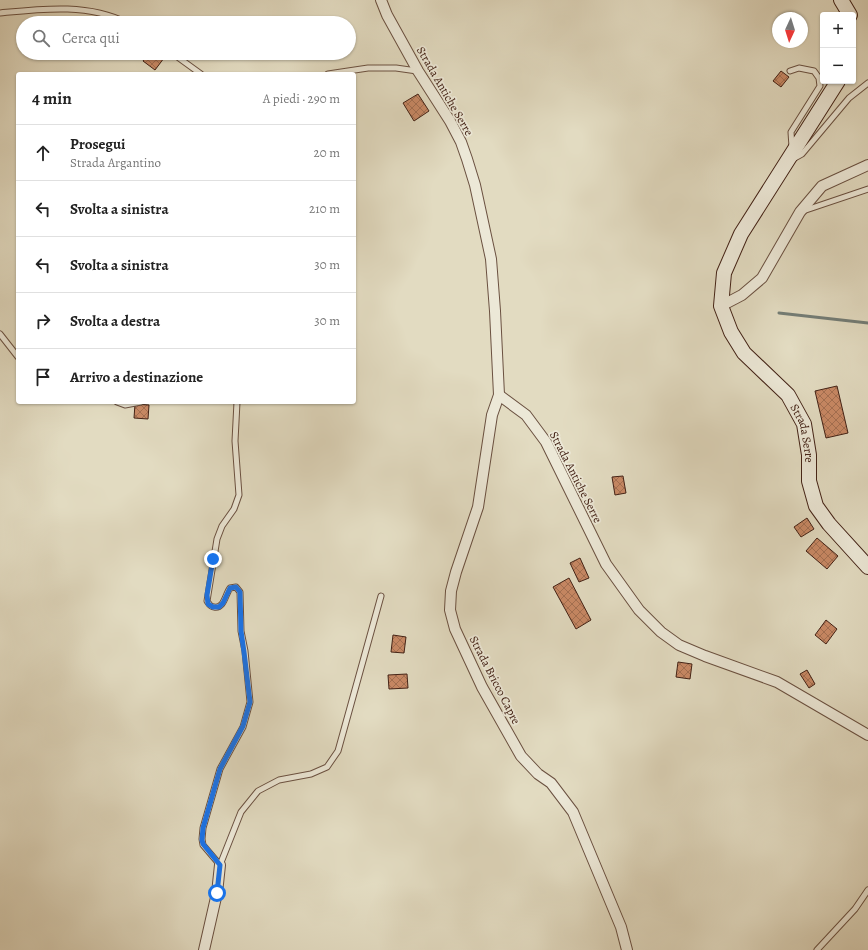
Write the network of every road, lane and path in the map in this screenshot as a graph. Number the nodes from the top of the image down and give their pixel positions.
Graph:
1 (381, 0) edge
2 (841, 0) edge
3 (848, 12) edge
4 (0, 13) edge
5 (107, 16) edge
6 (182, 60) edge
7 (418, 71) junction
8 (790, 71) dead end
9 (198, 72) edge
10 (341, 72) edge
11 (868, 83) edge
12 (836, 84) edge
13 (789, 158) junction
14 (868, 165) edge
15 (868, 189) edge
16 (800, 212) junction
17 (721, 306) junction
18 (0, 334) edge
19 (16, 354) edge
20 (500, 394) junction
21 (237, 404) edge
22 (868, 568) edge
23 (380, 596) dead end
24 (868, 735) edge
25 (220, 865) junction
26 (868, 890) edge
27 (204, 950) edge
28 (627, 950) edge
29 (817, 950) edge

1 - 7 street, Strada Antiche Serre
2 - 3 main road
4 - 5 lane
6 - 9 lane
7 - 10 lane
7 - 20 street, Strada Antiche Serre
8 - 13 lane
11 - 13 lane
12 - 13 main road, Strada Serre
13 - 17 main road, Strada Serre
14 - 16 street
15 - 16 lane
16 - 17 street
17 - 22 main road, Strada Serre
18 - 19 lane
20 - 24 street, Strada Antiche Serre
20 - 28 street, Strada Bricco Capre
21 - 25 lane
23 - 25 lane
25 - 27 street
26 - 29 lane

